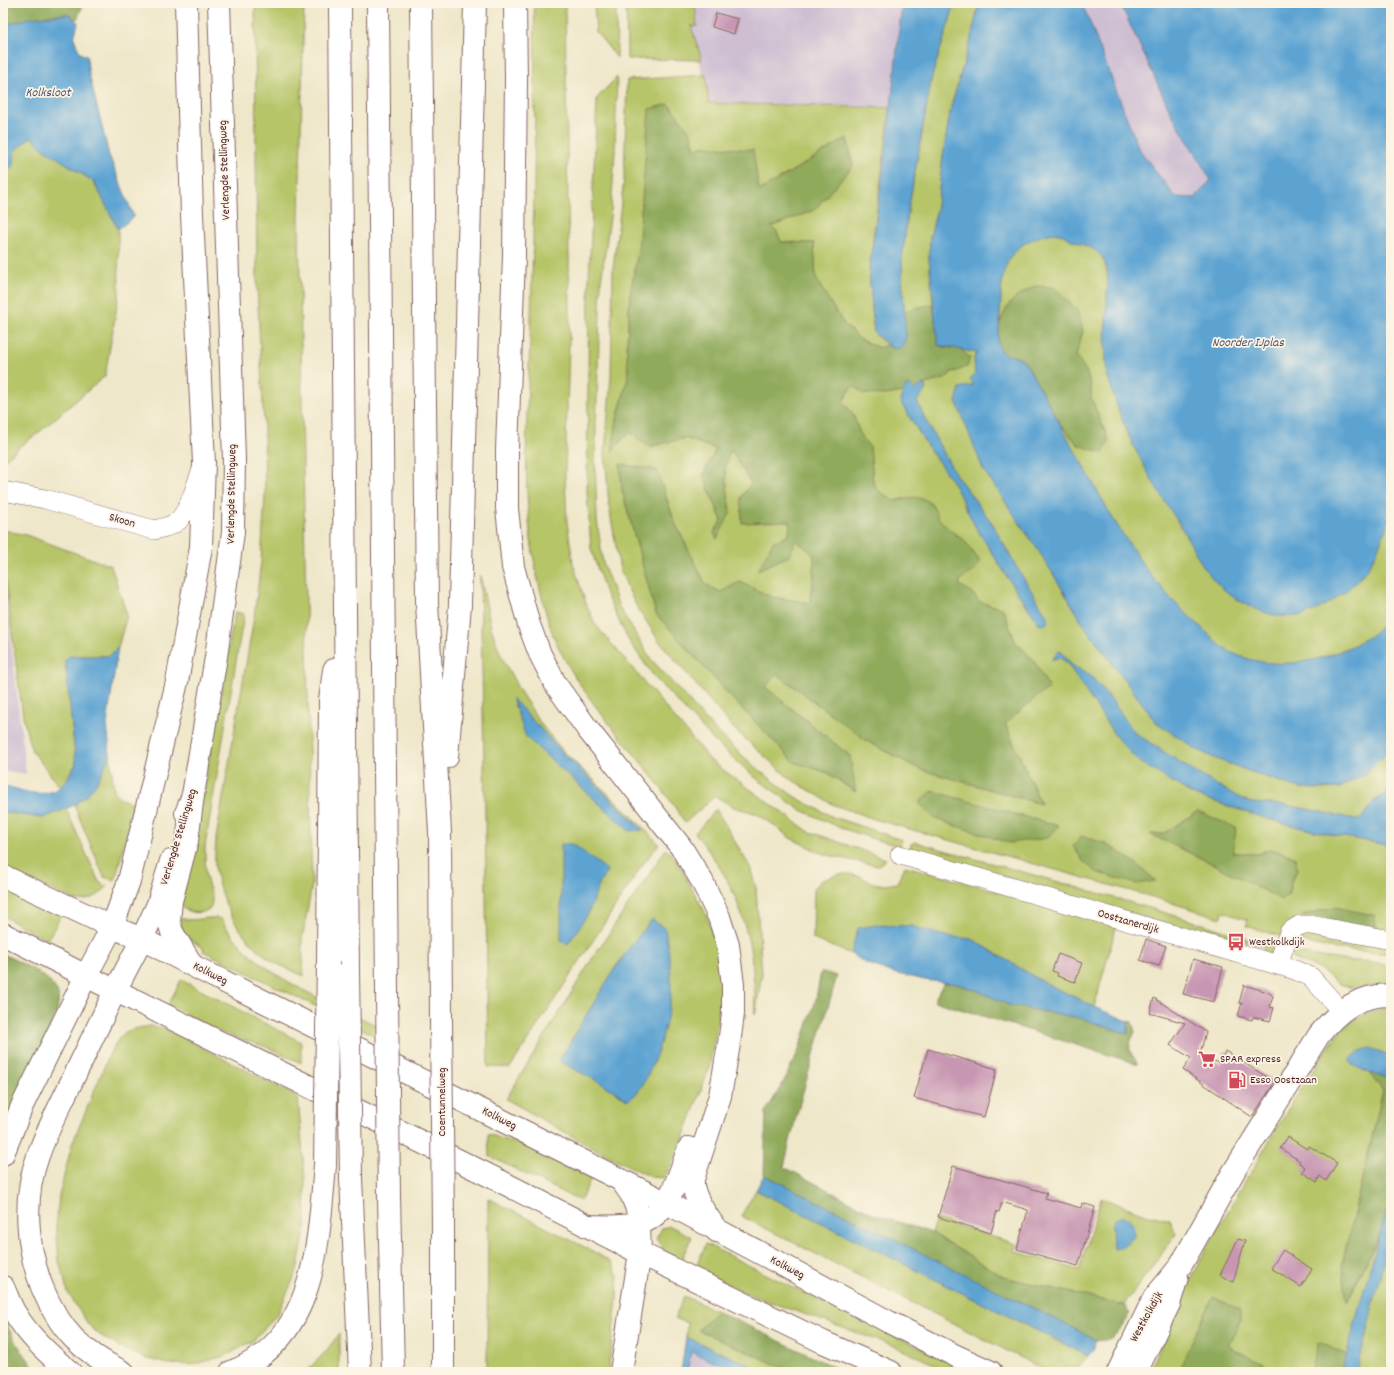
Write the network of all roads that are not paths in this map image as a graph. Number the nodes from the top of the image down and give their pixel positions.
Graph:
1 (186, 3) edge
2 (219, 3) edge
3 (340, 3) edge
4 (378, 3) edge
5 (421, 3) edge
6 (475, 3) edge
7 (515, 3) edge
8 (204, 463) junction
9 (3, 491) edge
10 (344, 583) junction
11 (193, 795) junction
12 (440, 832) junction
13 (900, 855) dead end
14 (3, 876) edge
15 (112, 926) junction
16 (3, 934) edge
17 (142, 939) junction
18 (1391, 940) edge
19 (1278, 965) junction
20 (193, 966) junction
21 (86, 976) junction
22 (115, 991) junction
23 (1391, 996) edge
24 (1341, 1012) junction
25 (729, 1044) junction
26 (3, 1154) edge
27 (621, 1180) junction
28 (667, 1203) junction
29 (639, 1224) junction
30 (587, 1226) junction
31 (717, 1231) junction
32 (640, 1253) junction
33 (1181, 1265) junction
34 (3, 1287) edge
35 (70, 1372) edge
36 (123, 1372) edge
37 (231, 1372) edge
38 (360, 1372) edge
39 (393, 1372) edge
40 (443, 1372) edge
41 (622, 1372) edge
42 (891, 1372) edge
43 (991, 1372) edge
44 (1118, 1372) edge
45 (1136, 1372) edge

1 - 8 main road
2 - 11 main road, Verlengde Stellingweg
3 - 10 main road
4 - 39 main road, bridge
5 - 12 main road
6 - 12 main road
7 - 25 main road
8 - 9 street, Skoon
8 - 15 main road
10 - 37 main road, bridge
10 - 38 main road, bridge
11 - 17 main road, Verlengde Stellingweg
11 - 20 main road
12 - 40 main road, Coentunnelweg, bridge
13 - 19 street, Oostzanerdijk
14 - 15 main road, Kolkweg
15 - 17 main road, Kolkweg
15 - 21 main road
16 - 21 main road
17 - 20 main road, Kolkweg
17 - 22 main road, Verlengde Stellingweg
18 - 19 street
19 - 24 street, Oostzanerdijk
20 - 27 main road, Kolkweg
21 - 22 main road
21 - 26 main road
22 - 30 main road
22 - 36 main road, Verlengde Stellingweg
23 - 24 main road, Westkolkdijk
24 - 33 main road, Westkolkdijk
25 - 28 main road
25 - 31 main road
27 - 28 main road, Kolkweg
27 - 29 main road
28 - 29 main road
28 - 31 main road, Kolkweg
29 - 30 main road
29 - 32 main road
30 - 32 main road
31 - 43 main road, Kolkweg
32 - 41 main road
32 - 42 main road
33 - 44 main road, Westkolkdijk
33 - 45 main road, Westkolkdijk
34 - 35 main road

